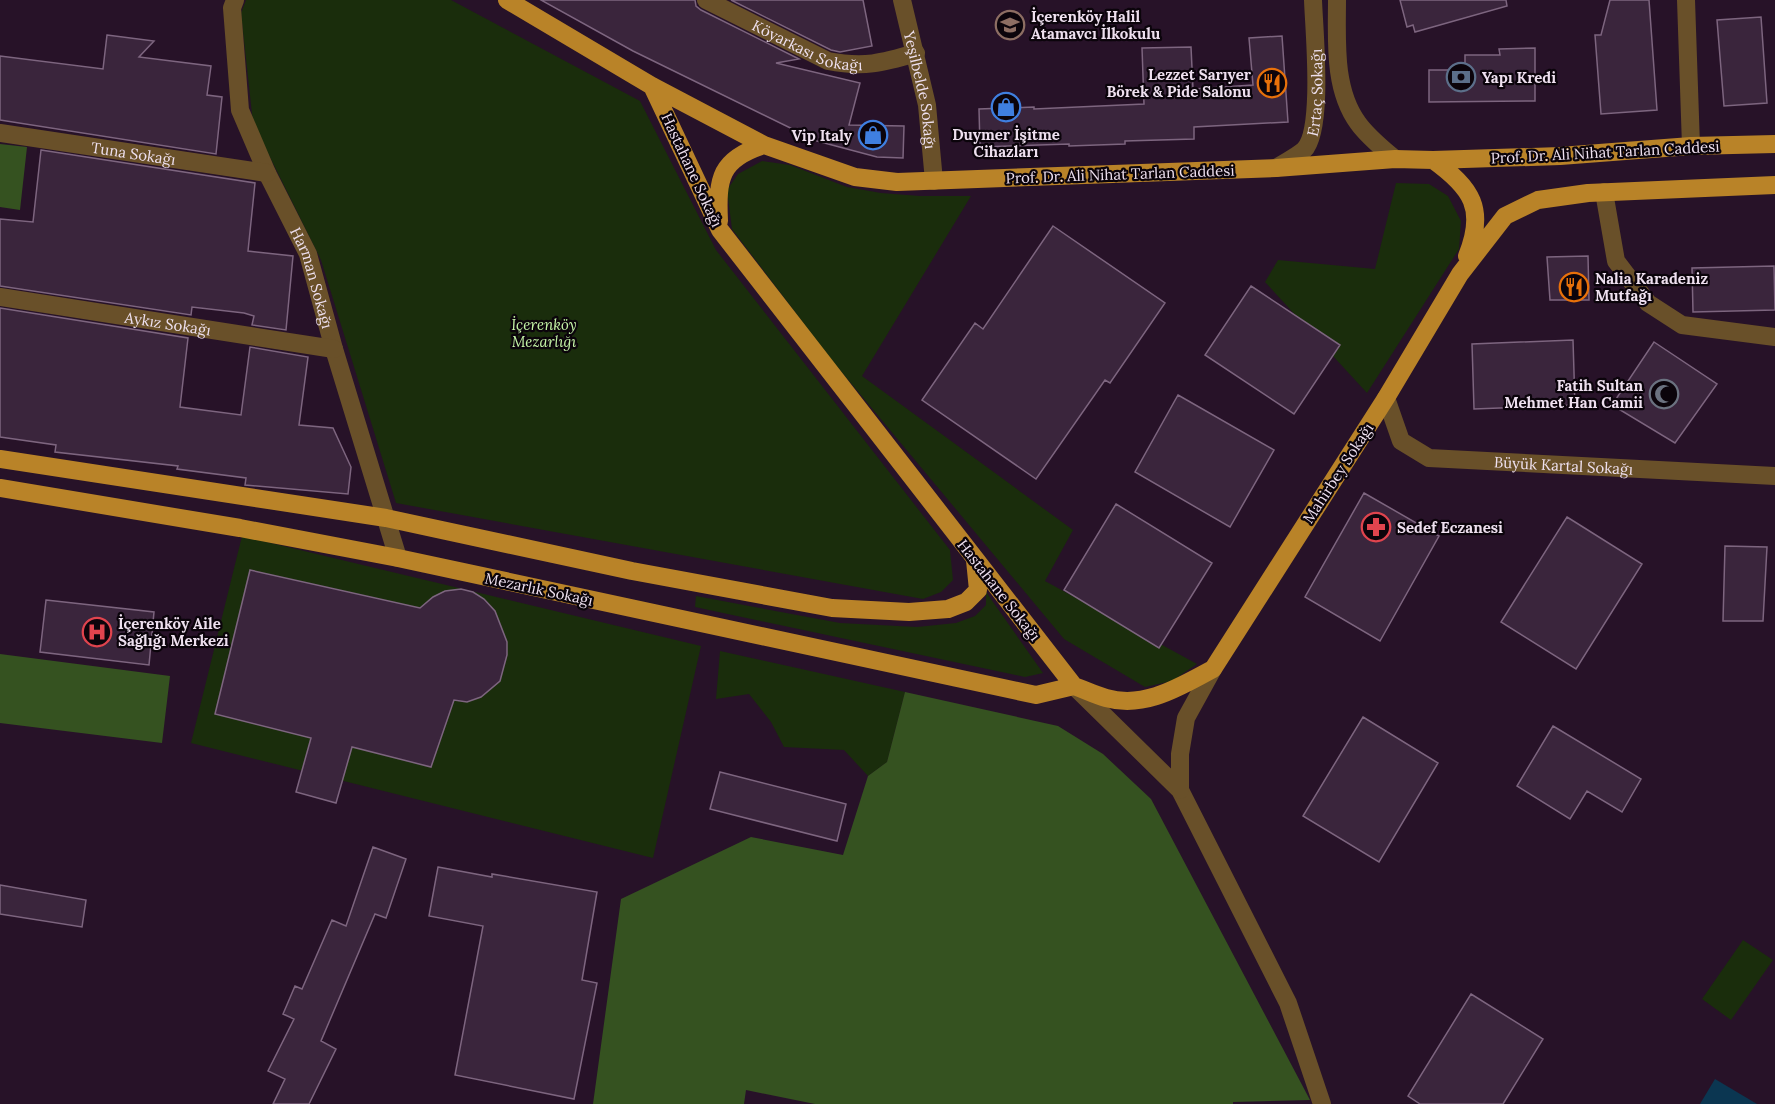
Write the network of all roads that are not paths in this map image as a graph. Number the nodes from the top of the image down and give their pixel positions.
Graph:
1 (235, 0) edge
2 (706, 0) edge
3 (902, 0) edge
4 (1313, 0) edge
5 (1336, 0) edge
6 (1686, 0) edge
7 (517, 3) edge
8 (916, 53) junction
9 (652, 86) junction
10 (0, 133) edge
11 (1775, 144) edge
12 (764, 145) junction
13 (1691, 146) junction
14 (1395, 159) junction
15 (1433, 160) junction
16 (1276, 168) junction
17 (267, 173) junction
18 (934, 181) junction
19 (1775, 185) edge
20 (1604, 192) junction
21 (720, 230) junction
22 (1460, 274) junction
23 (0, 297) edge
24 (1775, 337) edge
25 (334, 349) junction
26 (1386, 398) junction
27 (0, 459) edge
28 (1775, 476) edge
29 (0, 488) edge
30 (386, 518) junction
31 (398, 558) junction
32 (975, 560) junction
33 (1213, 669) junction
34 (1074, 686) junction
35 (1180, 790) junction
36 (1322, 1104) edge

1 - 17 street, Harman Sokağı
2 - 8 street, Köyarkası Sokağı
3 - 8 street, Yeşilbelde Sokağı
4 - 16 street, Ertaç Sokağı
5 - 14 street, Ertaç Sokağı
6 - 13 street
7 - 9 main road, Prof. Dr. Ali Nihat Tarlan Caddesi
8 - 18 street, Yeşilbelde Sokağı
9 - 12 main road, Prof. Dr. Ali Nihat Tarlan Caddesi
9 - 21 main road, Hastahane Sokağı
10 - 17 street, Tuna Sokağı
11 - 13 main road, Prof. Dr. Ali Nihat Tarlan Caddesi
12 - 18 main road, Prof. Dr. Ali Nihat Tarlan Caddesi
12 - 21 main road
13 - 15 main road, Prof. Dr. Ali Nihat Tarlan Caddesi
14 - 15 main road, Prof. Dr. Ali Nihat Tarlan Caddesi
14 - 16 main road, Prof. Dr. Ali Nihat Tarlan Caddesi
15 - 22 main road
16 - 18 main road, Prof. Dr. Ali Nihat Tarlan Caddesi
17 - 25 street, Harman Sokağı
19 - 20 main road
20 - 22 main road
20 - 24 street
21 - 32 main road, Hastahane Sokağı
22 - 26 main road, Mahirbey Sokağı
23 - 25 street, Aykız Sokağı
25 - 30 street, Harman Sokağı
26 - 28 street, Büyük Kartal Sokağı
26 - 33 main road, Mahirbey Sokağı
27 - 30 main road
29 - 31 main road, Mezarlık Sokağı
30 - 31 street, Harman Sokağı
30 - 32 main road
31 - 34 main road, Mezarlık Sokağı
32 - 34 main road, Hastahane Sokağı
33 - 34 main road, Mahirbey Sokağı
33 - 35 street, Mahirbey Sokağı
34 - 35 street, Hastahane Sokağı
35 - 36 street, Hastahane Sokağı

